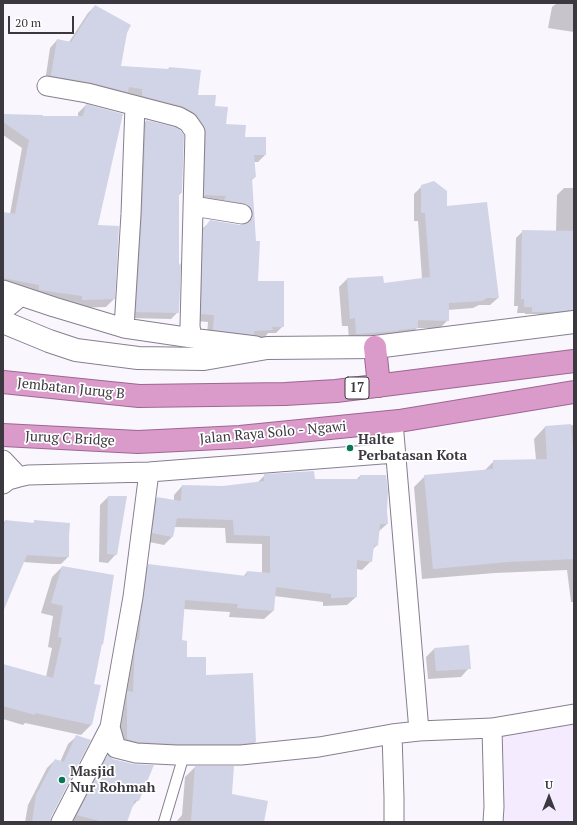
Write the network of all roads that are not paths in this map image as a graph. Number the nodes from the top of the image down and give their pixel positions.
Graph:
1 (47, 86) dead end
2 (135, 106) junction
3 (193, 206) junction
4 (242, 214) dead end
5 (3, 290) edge
6 (21, 296) junction
7 (3, 311) edge
8 (3, 322) edge
9 (574, 322) edge
10 (124, 328) junction
11 (194, 338) junction
12 (375, 347) junction
13 (267, 348) junction
14 (574, 361) edge
15 (3, 382) edge
16 (379, 386) junction
17 (574, 392) edge
18 (393, 422) junction
19 (3, 435) edge
20 (138, 442) joint
21 (395, 453) junction
22 (3, 460) edge
23 (149, 472) junction
24 (11, 480) edge
25 (574, 714) edge
26 (110, 727) junction
27 (492, 728) junction
28 (419, 731) junction
29 (392, 734) junction
30 (184, 755) junction
31 (61, 822) edge
32 (164, 822) edge
33 (394, 822) edge
34 (493, 822) edge

1 - 2 street
2 - 3 street
2 - 10 street
3 - 4 street
3 - 11 street
5 - 6 street
6 - 7 street
6 - 10 street
8 - 13 street
9 - 12 street
10 - 11 street
11 - 13 street
12 - 13 street
12 - 16 highway
14 - 16 highway, 17
15 - 16 highway, Jembatan Jurug B / 17
17 - 18 highway, Jalan Raya Solo - Ngawi
18 - 20 highway, Jalan Raya Solo - Ngawi
18 - 21 street
19 - 20 highway, Jurug C Bridge
21 - 23 street
21 - 28 street
22 - 24 street
23 - 24 street
23 - 26 street
25 - 27 street
26 - 30 street
26 - 31 street
27 - 28 street
27 - 34 street
28 - 29 street
29 - 30 street
29 - 33 street
30 - 32 lane

